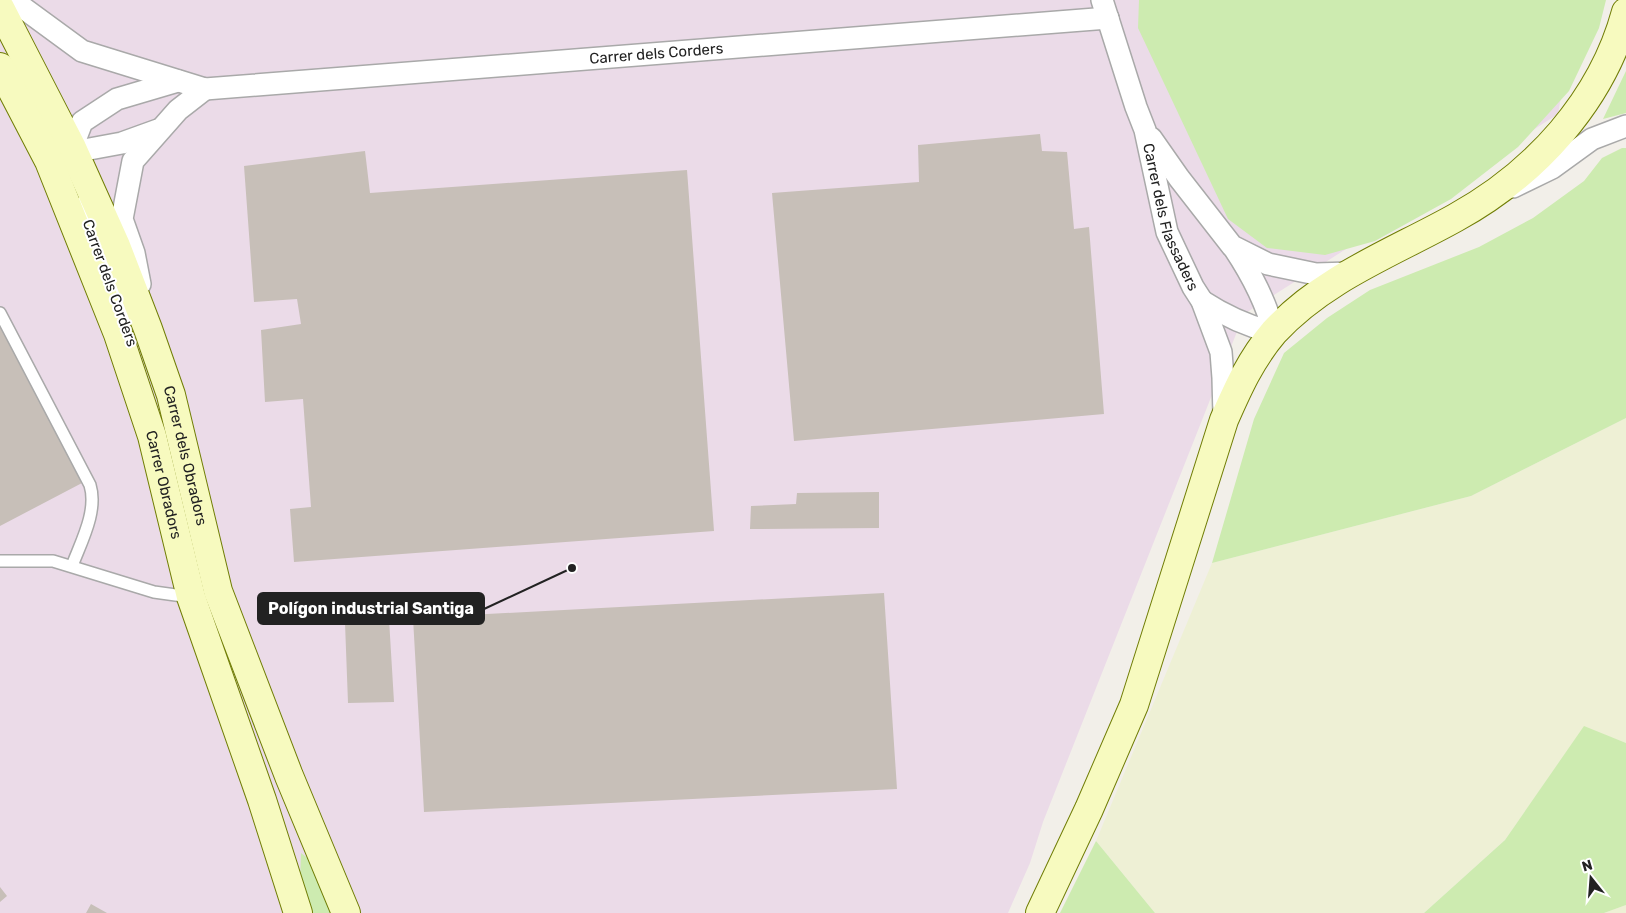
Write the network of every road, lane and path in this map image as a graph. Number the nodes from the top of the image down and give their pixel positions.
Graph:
1 (16, 0) edge
2 (0, 8) edge
3 (1105, 9) edge
4 (1626, 12) edge
5 (0, 38) edge
6 (0, 67) edge
7 (178, 81) junction
8 (206, 89) junction
9 (1626, 126) edge
10 (161, 130) junction
11 (1145, 130) junction
12 (71, 143) junction
13 (1490, 198) junction
14 (1232, 246) junction
15 (1349, 273) junction
16 (1202, 301) junction
17 (0, 313) edge
18 (148, 329) junction
19 (1274, 333) junction
20 (139, 399) junction
21 (1224, 420) junction
22 (0, 561) edge
23 (72, 566) junction
24 (218, 591) junction
25 (191, 597) junction
26 (298, 913) edge
27 (346, 913) edge
28 (1040, 913) edge

1 - 7 street, Carrer dels Corders
2 - 12 street, Carrer dels Obradors
3 - 8 street, Carrer dels Corders
3 - 11 street, Carrer dels Flassaders
4 - 13 street
5 - 12 street
6 - 20 street, Carrer Obradors
7 - 8 street, Carrer dels Corders
7 - 12 street, Carrer dels Corders
8 - 10 street, Carrer dels Corders
9 - 13 street
10 - 12 street
10 - 18 street, Carrer dels Corders
11 - 14 street, Carrer dels Flassaders
11 - 16 street, Carrer dels Flassaders
12 - 18 street, Carrer dels Obradors
12 - 20 street, Carrer dels Corders
13 - 15 street
14 - 15 street, Carrer dels Flassaders
14 - 19 street, Carrer dels Flassaders
15 - 19 street
16 - 19 street, Carrer dels Flassaders
16 - 21 street, Carrer dels Flassaders
17 - 23 lane
18 - 24 street, Carrer dels Obradors
19 - 21 street
20 - 25 street, Carrer Obradors
21 - 28 street
22 - 23 lane
23 - 25 lane
24 - 25 street
24 - 27 street, Carrer dels Obradors
25 - 26 street, Carrer Obradors

